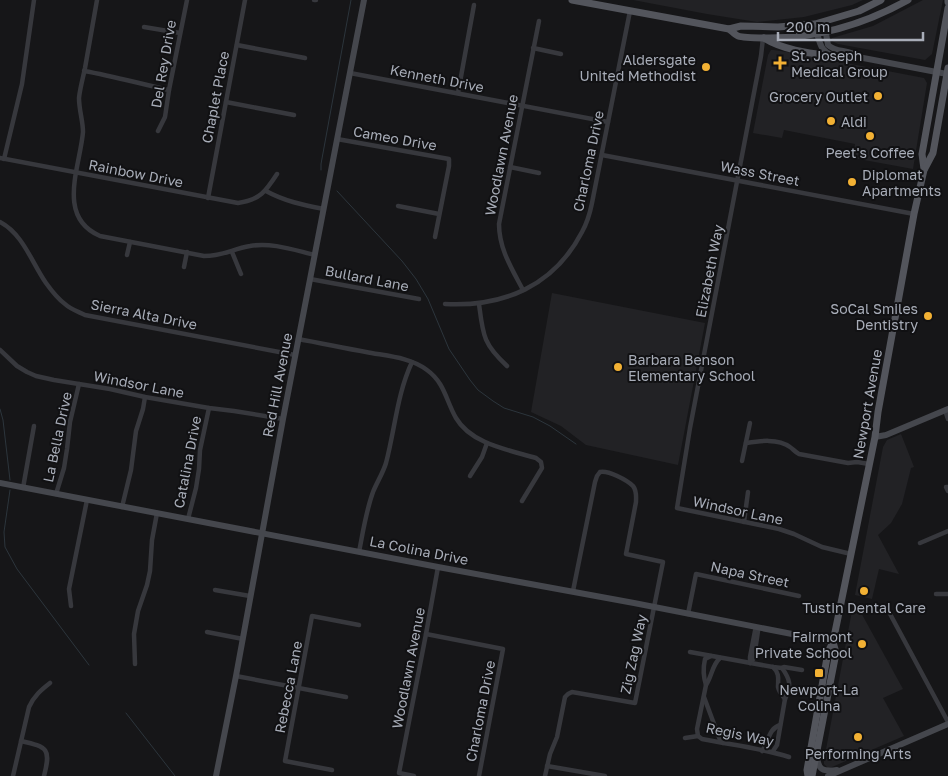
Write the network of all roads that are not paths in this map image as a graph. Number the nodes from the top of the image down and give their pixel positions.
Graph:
1 (34, 0) edge
2 (97, 0) edge
3 (187, 0) edge
4 (245, 0) edge
5 (364, 0) edge
6 (572, 0) edge
7 (882, 0) edge
8 (908, 0) edge
9 (474, 5) dead end
10 (948, 8) edge
11 (630, 11) junction
12 (539, 21) dead end
13 (824, 22) junction
14 (815, 24) junction
15 (144, 27) dead end
16 (729, 29) junction
17 (180, 33) junction
18 (821, 33) junction
19 (764, 38) junction
20 (237, 44) junction
21 (534, 48) junction
22 (561, 54) dead end
23 (832, 56) junction
24 (858, 57) junction
25 (305, 58) dead end
26 (84, 71) junction
27 (947, 71) edge
28 (350, 72) junction
29 (936, 72) junction
30 (169, 90) junction
31 (458, 93) junction
32 (226, 102) junction
33 (522, 105) junction
34 (294, 115) dead end
35 (608, 122) junction
36 (158, 131) dead end
37 (337, 139) junction
38 (602, 155) junction
39 (2, 159) edge
40 (510, 167) junction
41 (924, 170) junction
42 (76, 173) junction
43 (539, 173) dead end
44 (277, 174) dead end
45 (738, 180) junction
46 (266, 191) junction
47 (208, 198) junction
48 (398, 206) dead end
49 (324, 209) junction
50 (439, 214) junction
51 (914, 214) junction
52 (0, 222) edge
53 (435, 237) dead end
54 (130, 242) junction
55 (187, 252) junction
56 (232, 252) junction
57 (127, 255) dead end
58 (315, 255) junction
59 (184, 267) dead end
60 (241, 274) dead end
61 (310, 279) junction
62 (523, 290) junction
63 (419, 299) dead end
64 (445, 304) dead end
65 (479, 304) junction
66 (298, 339) junction
67 (0, 350) edge
68 (296, 355) junction
69 (412, 362) junction
70 (507, 366) dead end
71 (79, 384) junction
72 (145, 397) junction
73 (208, 408) junction
74 (946, 410) edge
75 (283, 419) junction
76 (948, 419) edge
77 (750, 423) dead end
78 (34, 426) dead end
79 (875, 437) junction
80 (487, 443) junction
81 (746, 443) junction
82 (742, 461) dead end
83 (869, 464) junction
84 (470, 476) dead end
85 (0, 483) edge
86 (23, 488) junction
87 (748, 492) dead end
88 (56, 494) junction
89 (86, 500) junction
90 (522, 501) dead end
91 (122, 507) junction
92 (677, 508) joint
93 (157, 513) junction
94 (188, 519) junction
95 (744, 522) junction
96 (948, 531) edge
97 (262, 533) junction
98 (920, 543) dead end
99 (359, 552) junction
100 (851, 554) junction
101 (438, 567) junction
102 (215, 590) dead end
103 (573, 591) junction
104 (936, 594) dead end
105 (948, 594) edge
106 (250, 596) junction
107 (799, 596) dead end
108 (71, 606) dead end
109 (654, 607) junction
110 (889, 612) dead end
111 (688, 614) junction
112 (359, 625) dead end
113 (756, 628) junction
114 (207, 632) dead end
115 (426, 634) junction
116 (243, 639) junction
117 (833, 642) junction
118 (690, 652) dead end
119 (711, 656) junction
120 (721, 658) junction
121 (750, 663) junction
122 (136, 664) dead end
123 (773, 667) junction
124 (782, 668) junction
125 (794, 668) junction
126 (802, 670) dead end
127 (236, 676) junction
128 (787, 676) junction
129 (50, 683) dead end
130 (706, 685) junction
131 (300, 688) junction
132 (704, 696) junction
133 (346, 697) dead end
134 (785, 699) junction
135 (948, 723) edge
136 (780, 725) junction
137 (698, 736) junction
138 (685, 738) dead end
139 (21, 741) junction
140 (723, 743) junction
141 (762, 751) junction
142 (772, 751) junction
143 (817, 756) junction
144 (789, 757) dead end
145 (547, 766) junction
146 (843, 769) junction
147 (332, 770) dead end
148 (13, 776) edge
149 (44, 776) edge
150 (216, 776) edge
151 (414, 776) edge
152 (480, 776) edge
153 (545, 776) edge
154 (605, 776) edge
155 (808, 776) edge
156 (812, 776) edge
157 (828, 776) edge

1 - 39 street
2 - 26 street
3 - 17 street, Del Rey Drive
4 - 20 street, Chaplet Place
5 - 28 street, Red Hill Avenue
6 - 11 main road
7 - 13 main road
8 - 18 main road
9 - 31 street
10 - 29 main road, Newport Avenue
11 - 16 main road
11 - 35 street, Charloma Drive
12 - 21 street, Woodlawn Avenue
13 - 14 main road
13 - 18 street
14 - 16 main road
14 - 18 street
15 - 17 street
16 - 19 main road
17 - 30 street, Del Rey Drive
18 - 19 main road
18 - 23 street
18 - 24 street
19 - 23 main road
19 - 45 street, Elizabeth Way
20 - 25 street
20 - 32 street, Chaplet Place
21 - 22 street
21 - 33 street, Woodlawn Avenue
23 - 24 street
24 - 29 street
26 - 30 street
26 - 42 street
27 - 29 street
27 - 41 main road, Newport Avenue
28 - 31 street, Kenneth Drive
28 - 37 street, Red Hill Avenue
29 - 41 main road, Newport Avenue
30 - 36 street, Del Rey Drive
31 - 33 street, Kenneth Drive
32 - 34 street
32 - 47 street, Chaplet Place
33 - 35 street, Kenneth Drive
33 - 40 street, Woodlawn Avenue
35 - 38 street, Charloma Drive
37 - 49 street, Red Hill Avenue
37 - 50 street, Cameo Drive
38 - 45 street, Wass Street
38 - 62 street, Charloma Drive
39 - 42 street, Rainbow Drive
40 - 43 street
40 - 62 street, Woodlawn Avenue
41 - 51 main road, Newport Avenue
42 - 47 street, Rainbow Drive
42 - 54 street, Bullard Lane
44 - 46 street
45 - 51 street, Wass Street
45 - 92 street, Elizabeth Way
46 - 47 street, Rainbow Drive
46 - 49 street
48 - 50 street
49 - 58 street, Red Hill Avenue
50 - 53 street
51 - 79 main road, Newport Avenue
52 - 68 street, Sierra Alta Drive
54 - 55 street, Bullard Lane
54 - 57 street
55 - 56 street, Bullard Lane
55 - 59 street
56 - 58 street, Bullard Lane
56 - 60 street
58 - 61 street, Red Hill Avenue
61 - 63 street, Bullard Lane
61 - 66 street, Red Hill Avenue
62 - 65 street
64 - 65 street
65 - 70 street
66 - 68 street, Red Hill Avenue
66 - 69 street
67 - 71 street, Windsor Lane
68 - 75 street, Red Hill Avenue
69 - 80 street
69 - 99 street
71 - 72 street, Windsor Lane
71 - 88 street, La Bella Drive
72 - 73 street, Windsor Lane
72 - 91 street
73 - 75 street, Windsor Lane
73 - 94 street, Catalina Drive
74 - 76 street
74 - 79 street
75 - 97 street, Red Hill Avenue
77 - 81 street
78 - 86 street
79 - 83 main road, Newport Avenue
80 - 84 street
80 - 90 street
81 - 82 street
81 - 83 street
83 - 100 main road, Newport Avenue
85 - 86 street, La Colina Drive
86 - 88 street, La Colina Drive
87 - 95 street
88 - 89 street, La Colina Drive
89 - 91 street, La Colina Drive
89 - 108 street
91 - 93 street, La Colina Drive
92 - 95 street, Windsor Lane
93 - 94 street, La Colina Drive
93 - 122 street
94 - 97 street, La Colina Drive
95 - 100 street, Windsor Lane
96 - 98 street
97 - 99 street, La Colina Drive
97 - 106 street, Red Hill Avenue
99 - 101 street, La Colina Drive
100 - 117 main road, Newport Avenue
101 - 103 street, La Colina Drive
101 - 115 street, Woodlawn Avenue
102 - 106 street
103 - 109 street, La Colina Drive
103 - 109 street
104 - 105 street
106 - 116 street, Red Hill Avenue
107 - 111 street, Napa Street
109 - 111 street, La Colina Drive
109 - 145 street, Zig Zag Way
110 - 135 street
111 - 113 street, La Colina Drive
112 - 131 street, Rebecca Lane
113 - 117 street, La Colina Drive
113 - 121 street
114 - 116 street
115 - 151 street, Woodlawn Avenue
115 - 152 street, Charloma Drive
116 - 127 street, Red Hill Avenue
117 - 143 main road, Newport Avenue
117 - 155 main road, Newport Avenue
118 - 119 street
119 - 120 street
119 - 130 street
120 - 121 street
120 - 130 street
121 - 123 street
123 - 124 street
123 - 134 street
124 - 125 street
124 - 128 street
125 - 126 street
125 - 128 street
127 - 131 street
127 - 150 street, Red Hill Avenue
128 - 134 street
129 - 139 street
130 - 132 street
131 - 133 street
131 - 147 street, Rebecca Lane
132 - 137 street
132 - 140 street
134 - 136 street
135 - 146 street
136 - 141 street
136 - 142 street
137 - 138 street, Regis Way
137 - 140 street, Regis Way
139 - 148 street
139 - 149 street
140 - 141 street, Regis Way
141 - 142 street, Regis Way
142 - 144 street, Regis Way
143 - 146 street
143 - 156 main road, Newport Avenue
145 - 153 street, Zig Zag Way
145 - 154 street
146 - 157 street

